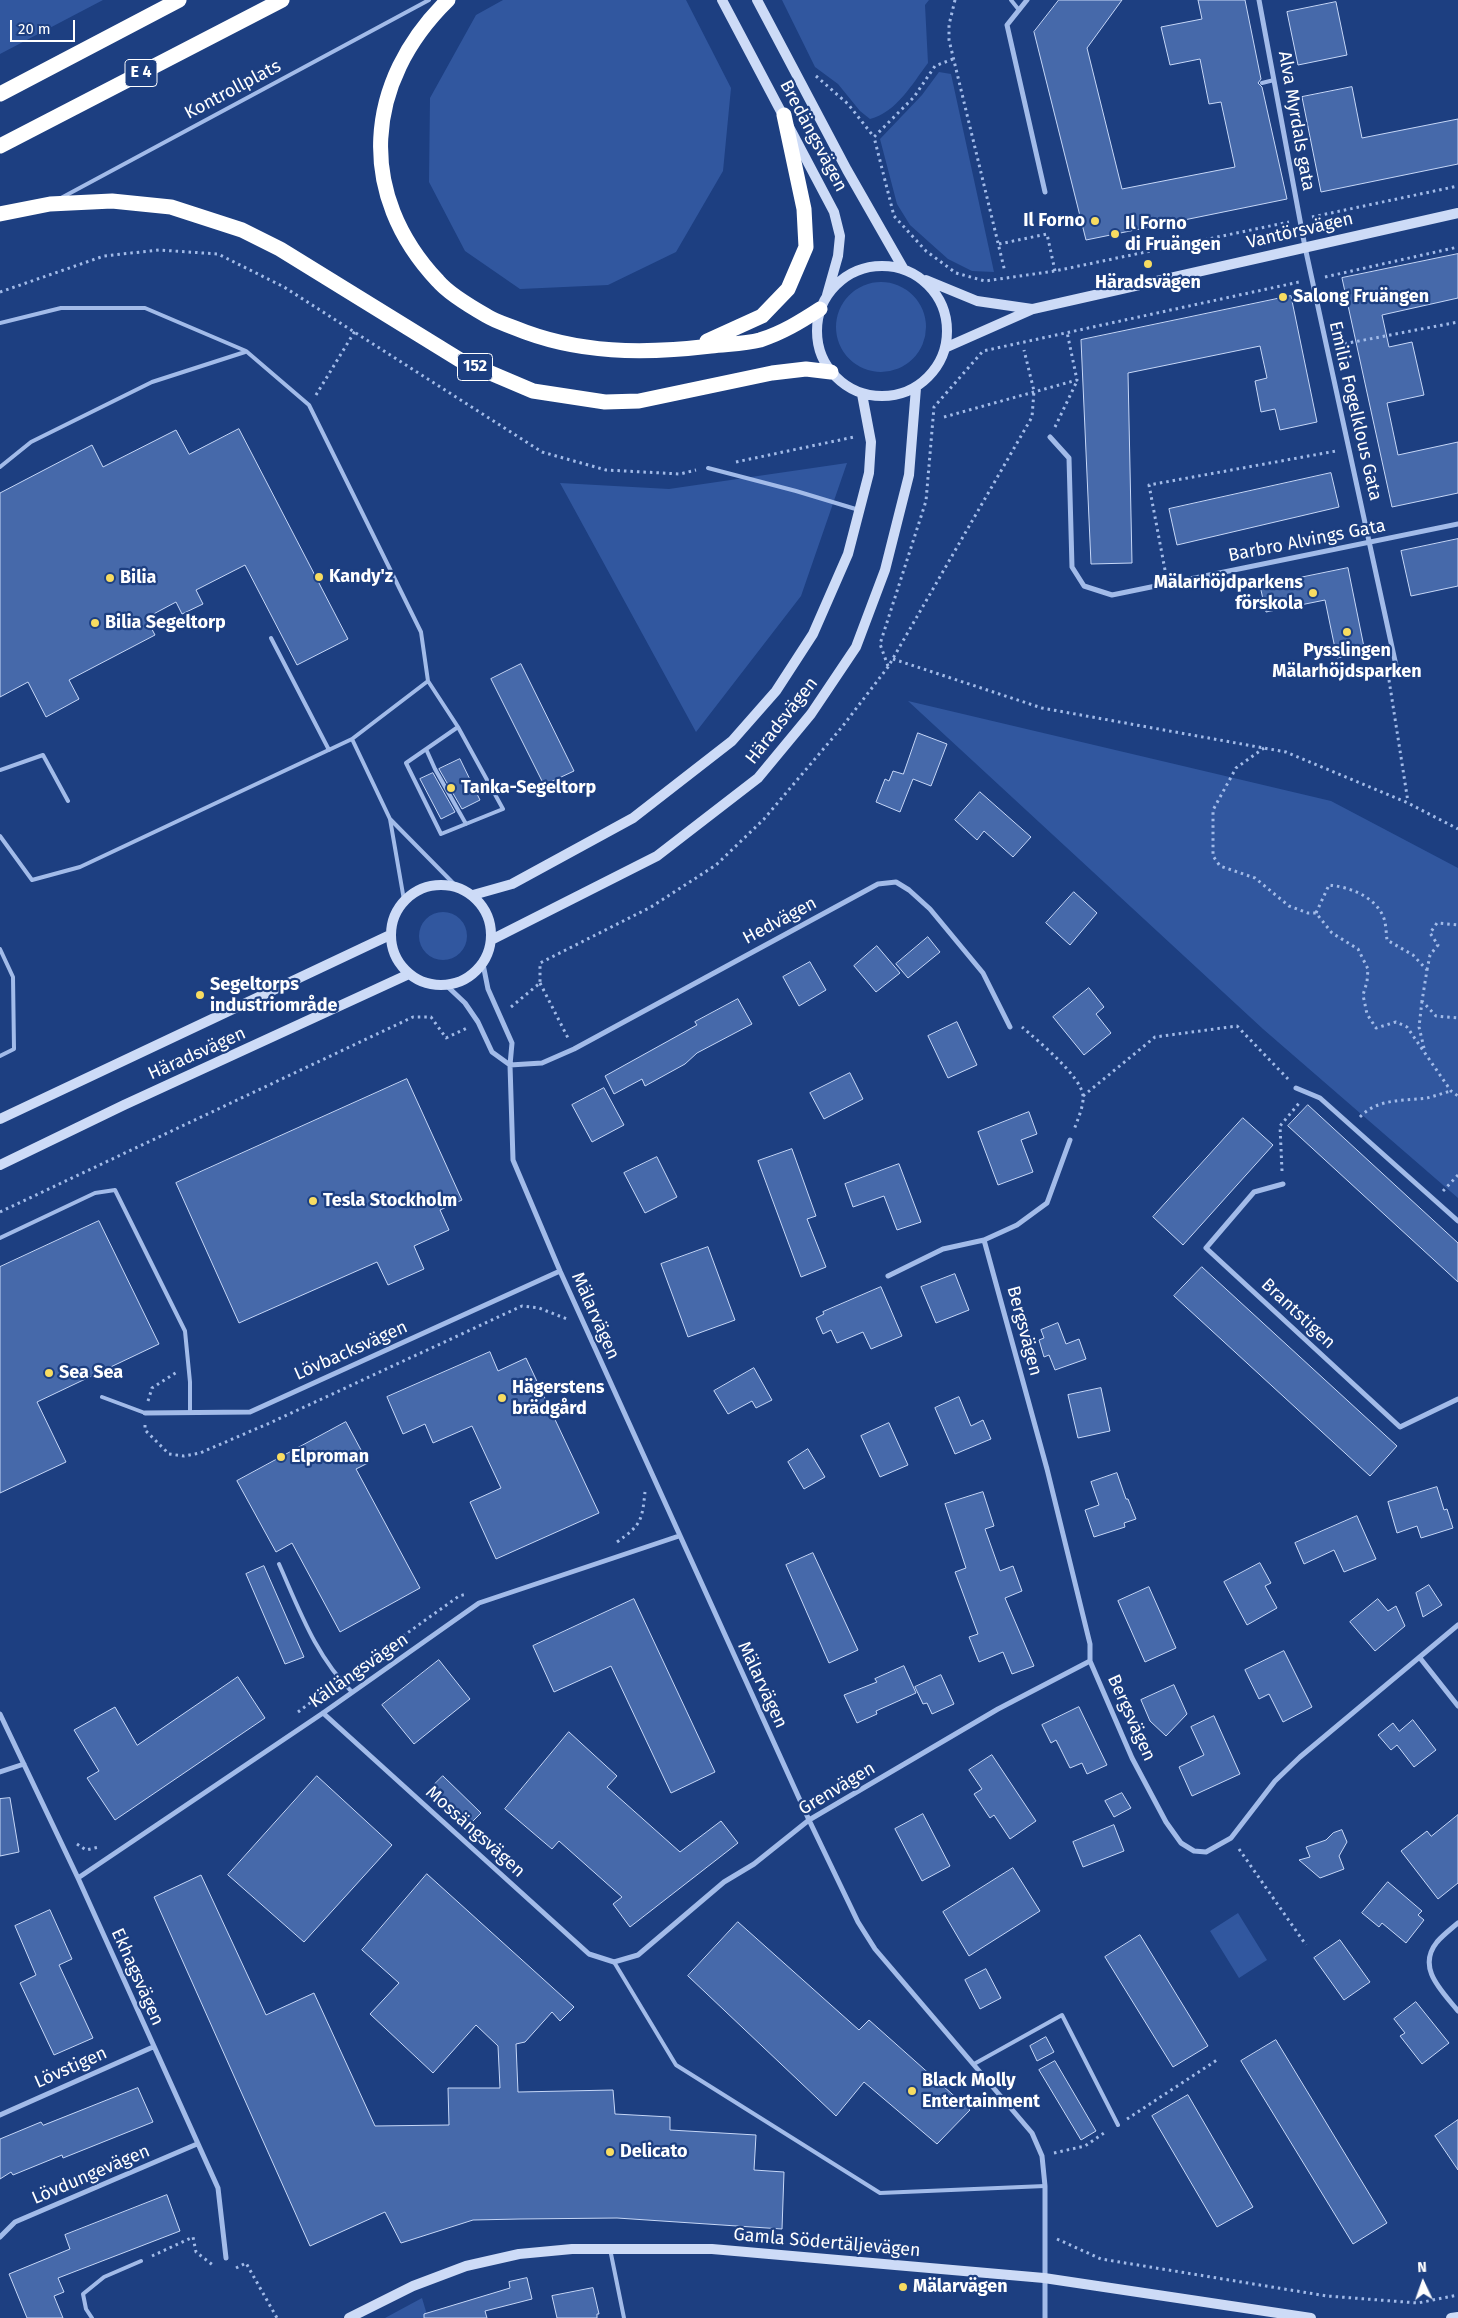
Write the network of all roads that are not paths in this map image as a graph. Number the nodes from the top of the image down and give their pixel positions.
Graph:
1 (179, 0) edge
2 (282, 0) edge
3 (429, 0) edge
4 (448, 0) edge
5 (722, 0) edge
6 (756, 0) edge
7 (1010, 0) edge
8 (1027, 0) edge
9 (1259, 0) edge
10 (1018, 10) junction
11 (1276, 80) junction
12 (1262, 83) dead end
13 (0, 94) edge
14 (784, 115) junction
15 (0, 146) edge
16 (1045, 192) dead end
17 (50, 204) junction
18 (1458, 212) edge
19 (0, 214) edge
20 (1305, 247) junction
21 (903, 268) junction
22 (918, 276) junction
23 (823, 302) junction
24 (1032, 309) junction
25 (0, 322) edge
26 (947, 347) junction
27 (692, 348) junction
28 (246, 352) junction
29 (831, 372) junction
30 (916, 388) junction
31 (862, 394) junction
32 (1050, 437) road end
33 (0, 467) edge
34 (708, 468) road end
35 (859, 510) junction
36 (1458, 524) edge
37 (1371, 542) junction
38 (271, 638) dead end
39 (1398, 670) road end
40 (428, 681) junction
41 (458, 727) junction
42 (352, 739) junction
43 (426, 749) junction
44 (329, 750) junction
45 (0, 770) edge
46 (68, 801) dead end
47 (390, 819) junction
48 (466, 824) junction
49 (0, 836) edge
50 (456, 886) junction
51 (473, 895) junction
52 (404, 900) junction
53 (390, 935) junction
54 (493, 939) junction
55 (0, 949) edge
56 (483, 964) junction
57 (409, 974) junction
58 (447, 986) junction
59 (1010, 1027) road end
60 (0, 1056) edge
61 (510, 1065) junction
62 (1296, 1088) road end
63 (0, 1120) edge
64 (1070, 1140) road end
65 (0, 1165) edge
66 (1283, 1184) road end
67 (1458, 1221) edge
68 (0, 1238) edge
69 (984, 1240) junction
70 (560, 1271) junction
71 (888, 1276) dead end
72 (102, 1397) dead end
73 (1458, 1399) edge
74 (145, 1413) joint
75 (190, 1413) junction
76 (679, 1536) junction
77 (279, 1564) dead end
78 (1458, 1625) edge
79 (1420, 1658) junction
80 (1090, 1661) junction
81 (352, 1692) junction
82 (1458, 1706) edge
83 (323, 1713) junction
84 (0, 1714) edge
85 (24, 1764) junction
86 (0, 1772) edge
87 (809, 1820) junction
88 (78, 1878) junction
89 (1458, 1923) edge
90 (614, 1962) junction
91 (1458, 2011) edge
92 (153, 2047) junction
93 (974, 2064) junction
94 (0, 2115) edge
95 (1118, 2125) road end
96 (197, 2144) junction
97 (1045, 2186) junction
98 (0, 2237) edge
99 (610, 2249) junction
100 (226, 2258) dead end
101 (141, 2261) road end
102 (1044, 2278) junction
103 (1458, 2317) edge
104 (92, 2318) edge
105 (349, 2318) edge
106 (624, 2318) edge
107 (1045, 2318) edge
108 (1312, 2318) edge
109 (1451, 2318) edge

1 - 13 highway
2 - 15 highway, E 4
3 - 17 lane, Kontrollplats
4 - 27 highway
5 - 14 main road, Bredängsvägen
6 - 21 main road, Bredängsvägen
7 - 10 lane
8 - 10 street
9 - 11 street, Alva Myrdals gata
10 - 16 street
11 - 12 lane
11 - 20 street, Alva Myrdals gata
14 - 23 main road, Bredängsvägen
14 - 27 highway
17 - 19 highway, 152
17 - 29 highway, 152
18 - 20 main road, Vantörsvägen
20 - 24 main road, Vantörsvägen
20 - 37 street, Emilia Fogelklous Gata
21 - 22 main road
21 - 23 main road
22 - 24 main road, Vantörsvägen
22 - 26 main road
23 - 27 highway
23 - 29 main road
24 - 26 main road, Vantörsvägen
25 - 28 lane
26 - 30 main road
28 - 33 lane
28 - 40 lane
29 - 31 main road
30 - 31 main road
30 - 54 main road, Häradsvägen
31 - 35 main road, Häradsvägen
32 - 37 street, Barbro Alvings Gata
34 - 35 lane
35 - 51 main road, Häradsvägen
36 - 37 street, Barbro Alvings Gata
37 - 39 street, Emilia Fogelklous Gata
38 - 44 lane
40 - 41 lane
40 - 42 lane
41 - 43 lane
41 - 48 lane
42 - 44 lane
42 - 47 lane
43 - 48 lane
43 - 48 lane
44 - 49 lane
45 - 46 lane
47 - 50 lane
47 - 52 lane
50 - 51 main road
50 - 52 main road
51 - 54 main road
52 - 53 main road
53 - 57 main road
53 - 63 main road, Häradsvägen
54 - 56 main road
55 - 60 lane
56 - 58 main road
56 - 61 street, Mälarvägen
57 - 58 main road
57 - 65 main road, Häradsvägen
58 - 61 street
59 - 61 street, Hedvägen
61 - 70 street, Mälarvägen
62 - 67 street
64 - 69 street
66 - 73 street, Brantstigen
68 - 75 lane
69 - 71 street
69 - 80 street, Bergsvägen
70 - 75 street, Lövbacksvägen
70 - 76 street, Mälarvägen
72 - 74 lane
74 - 75 street, Lövbacksvägen
76 - 81 street, Källängsvägen
76 - 87 street, Mälarvägen
77 - 81 lane
78 - 79 street, Bergsvägen
79 - 80 street, Bergsvägen
79 - 82 street
80 - 87 street, Grenvägen
81 - 83 street, Källängsvägen
83 - 88 street, Källängsvägen
83 - 90 street, Mossängsvägen
84 - 85 street, Ekhagsvägen
85 - 86 street
85 - 88 street, Ekhagsvägen
87 - 90 street, Grenvägen
87 - 93 street, Mälarvägen
88 - 92 street, Ekhagsvägen
89 - 91 street
90 - 97 lane
92 - 94 street, Lövstigen
92 - 96 street, Ekhagsvägen
93 - 95 lane
93 - 97 street, Mälarvägen
96 - 98 street, Lövdungevägen
96 - 100 street, Ekhagsvägen
97 - 102 street, Mälarvägen
99 - 102 main road, Gamla Södertäljevägen
99 - 105 main road, Gamla Södertäljevägen
99 - 106 lane
101 - 104 lane
102 - 107 street, Mälarvägen
102 - 108 main road, Gamla Södertäljevägen
103 - 109 main road

